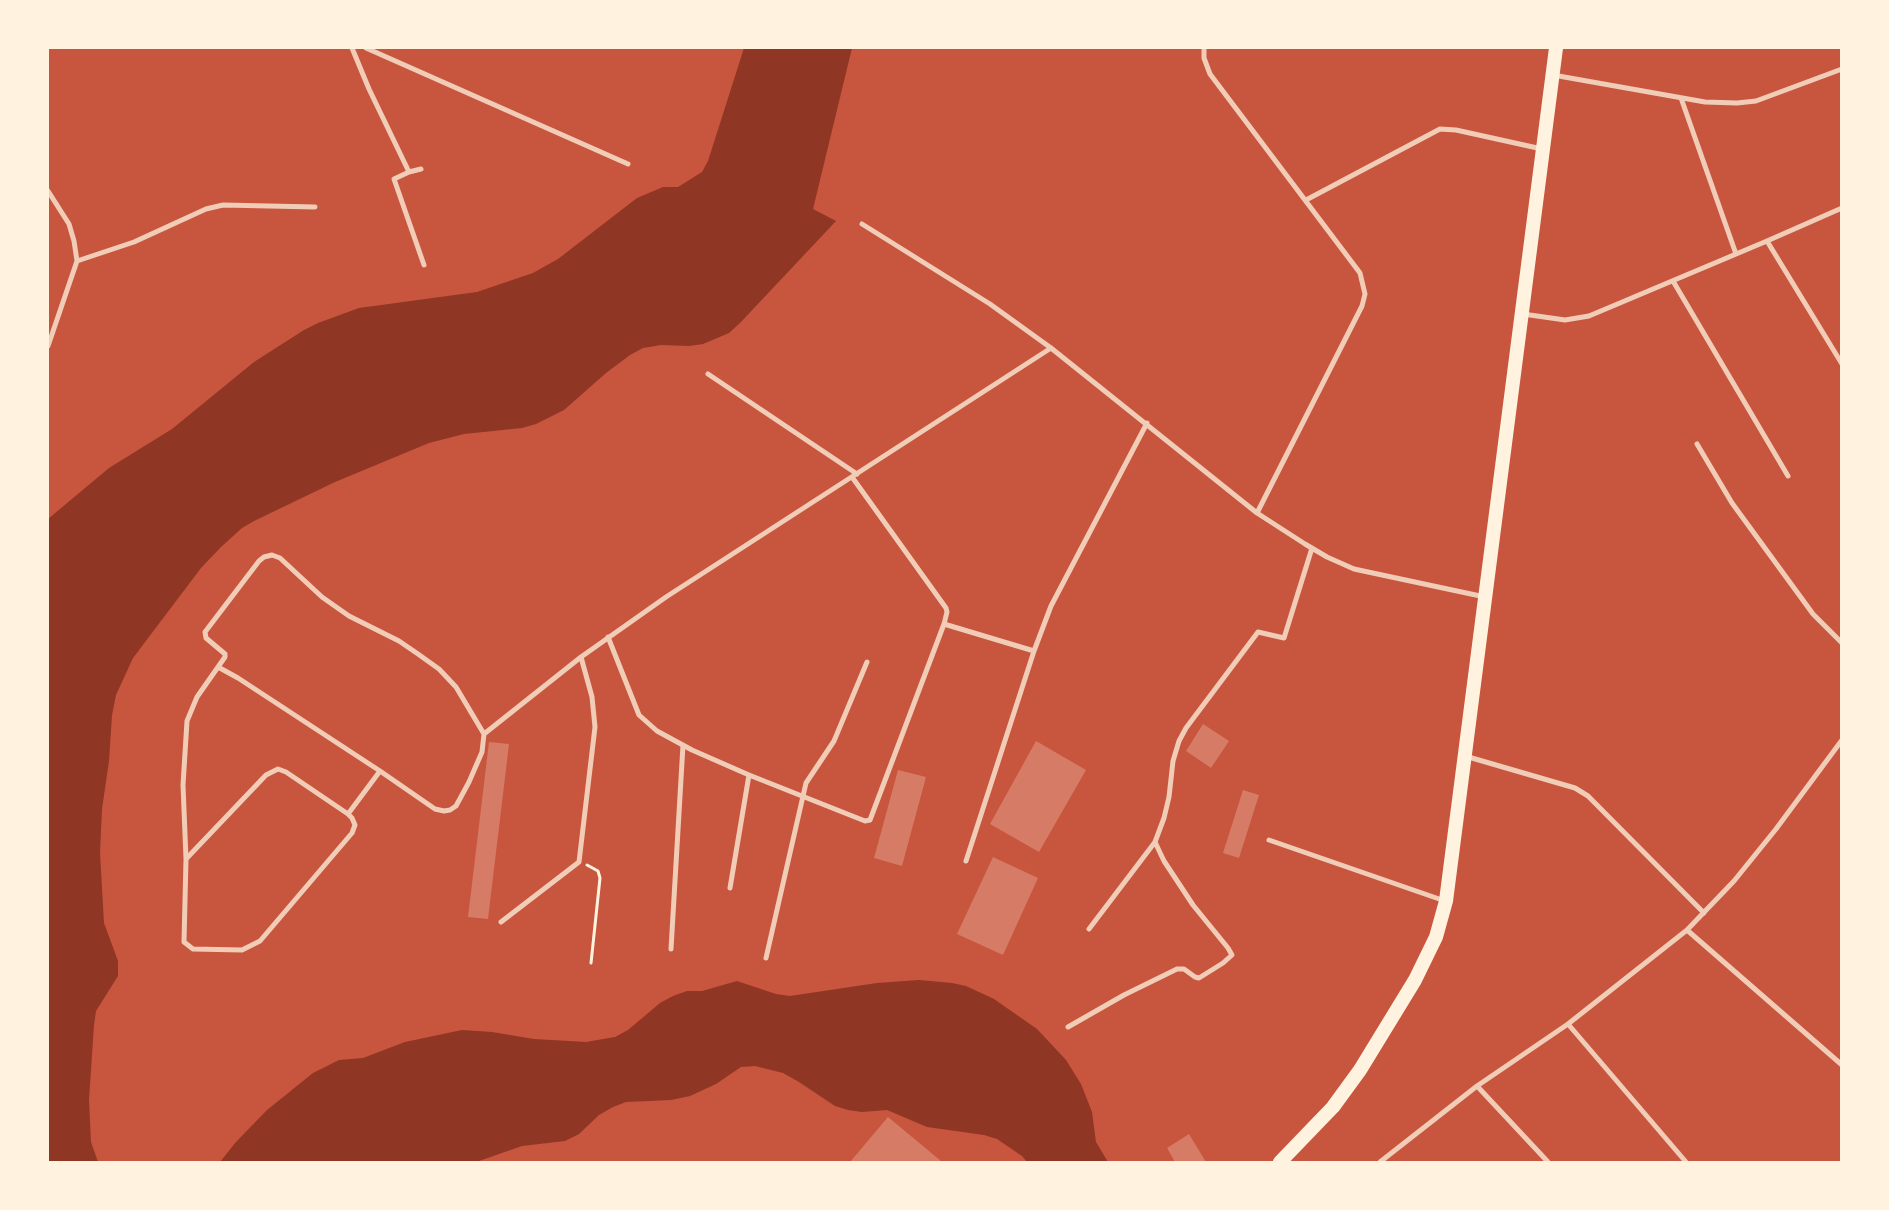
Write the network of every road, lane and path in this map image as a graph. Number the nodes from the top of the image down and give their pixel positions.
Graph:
1 (352, 48) edge
2 (366, 48) edge
3 (1204, 48) edge
4 (1556, 48) edge
5 (1842, 69) edge
6 (1552, 75) junction
7 (1680, 98) junction
8 (1543, 149) junction
9 (628, 164) dead end
10 (421, 169) dead end
11 (409, 172) junction
12 (48, 191) edge
13 (1306, 200) junction
14 (315, 207) dead end
15 (1842, 208) edge
16 (862, 224) dead end
17 (1767, 241) junction
18 (1736, 254) junction
19 (77, 261) junction
20 (424, 265) dead end
21 (1673, 281) junction
22 (1521, 314) junction
23 (48, 346) edge
24 (1052, 348) junction
25 (1842, 364) edge
26 (708, 374) dead end
27 (1147, 423) junction
28 (1697, 444) dead end
29 (854, 475) junction
30 (1788, 476) dead end
31 (1257, 512) junction
32 (1312, 548) junction
33 (1485, 598) junction
34 (944, 624) junction
35 (608, 637) junction
36 (1842, 643) edge
37 (1034, 651) junction
38 (581, 657) junction
39 (867, 662) dead end
40 (218, 667) junction
41 (484, 734) junction
42 (1842, 740) edge
43 (683, 745) junction
44 (1464, 756) junction
45 (380, 771) junction
46 (749, 775) junction
47 (802, 796) junction
48 (348, 814) junction
49 (1269, 840) dead end
50 (1155, 842) junction
51 (186, 859) junction
52 (966, 861) dead end
53 (579, 862) junction
54 (730, 888) dead end
55 (1446, 901) junction
56 (1704, 913) junction
57 (500, 922) dead end
58 (1089, 929) dead end
59 (1687, 930) junction
60 (670, 950) dead end
61 (766, 958) dead end
62 (591, 962) dead end
63 (1568, 1024) junction
64 (1068, 1027) dead end
65 (1842, 1065) edge
66 (1477, 1086) junction
67 (1280, 1162) edge
68 (1380, 1162) edge
69 (1548, 1162) edge
70 (1686, 1162) edge

1 - 11 street
2 - 9 street
3 - 13 street
4 - 6 highway
5 - 7 street
6 - 7 street
6 - 8 highway
7 - 18 street
8 - 13 street
8 - 22 highway
10 - 11 street
11 - 20 street
12 - 19 street
13 - 31 street
14 - 19 street
15 - 17 street
16 - 24 street
17 - 18 street
17 - 25 street
18 - 21 street
19 - 23 street
21 - 22 street
21 - 30 street
22 - 33 highway
24 - 27 street
24 - 29 street
26 - 29 street
27 - 31 street
27 - 37 street
28 - 36 street
29 - 34 street
29 - 35 street
31 - 32 street
32 - 33 street
32 - 50 street
33 - 44 highway
34 - 37 street
34 - 47 street
35 - 38 street
35 - 43 street
37 - 52 street
38 - 41 street
38 - 53 street
39 - 47 street
40 - 41 street
40 - 45 street
40 - 51 street
41 - 45 street
42 - 56 street
43 - 46 street
43 - 60 street
44 - 55 highway
44 - 56 street
45 - 48 street
46 - 47 street
46 - 54 street
47 - 61 street
48 - 51 street
48 - 51 street
49 - 55 street
50 - 58 street
50 - 64 street
53 - 57 street
53 - 62 path
55 - 67 highway
56 - 59 street
59 - 63 street
59 - 65 street
63 - 66 street
63 - 70 street
66 - 68 street
66 - 69 street

